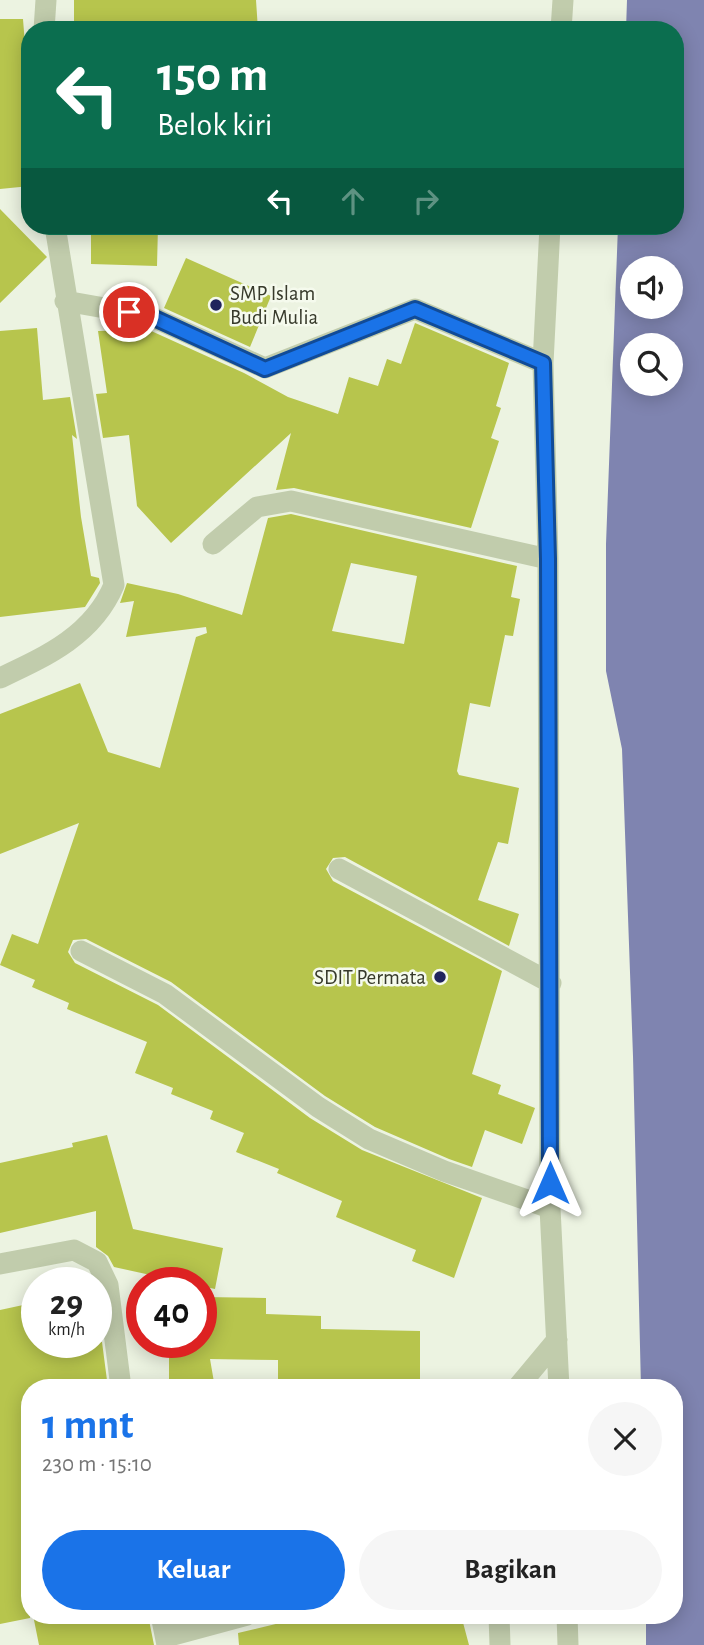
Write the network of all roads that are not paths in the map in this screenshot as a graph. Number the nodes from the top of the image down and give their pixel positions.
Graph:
1 (46, 0) edge
2 (563, 0) edge
3 (45, 21) edge
4 (562, 21) edge
5 (56, 235) edge
6 (550, 235) edge
7 (65, 301) junction
8 (543, 363) junction
9 (213, 544) dead end
10 (548, 559) junction
11 (0, 678) edge
12 (339, 869) dead end
13 (81, 951) dead end
14 (551, 983) junction
15 (550, 1208) junction
16 (0, 1264) edge
17 (557, 1340) junction
18 (120, 1379) edge
19 (524, 1379) edge
20 (559, 1379) edge
21 (219, 1624) edge
22 (499, 1624) edge
23 (568, 1624) edge
24 (167, 1641) edge
25 (500, 1645) edge
26 (568, 1645) edge

1 - 3 street
2 - 4 street
5 - 7 street
6 - 8 street
7 - 8 street
7 - 11 street
8 - 10 street
9 - 10 street
10 - 14 street
12 - 14 street
13 - 15 street
14 - 15 street
15 - 17 street
16 - 18 street
17 - 19 street
17 - 20 street
21 - 24 street
22 - 25 street
23 - 26 street

